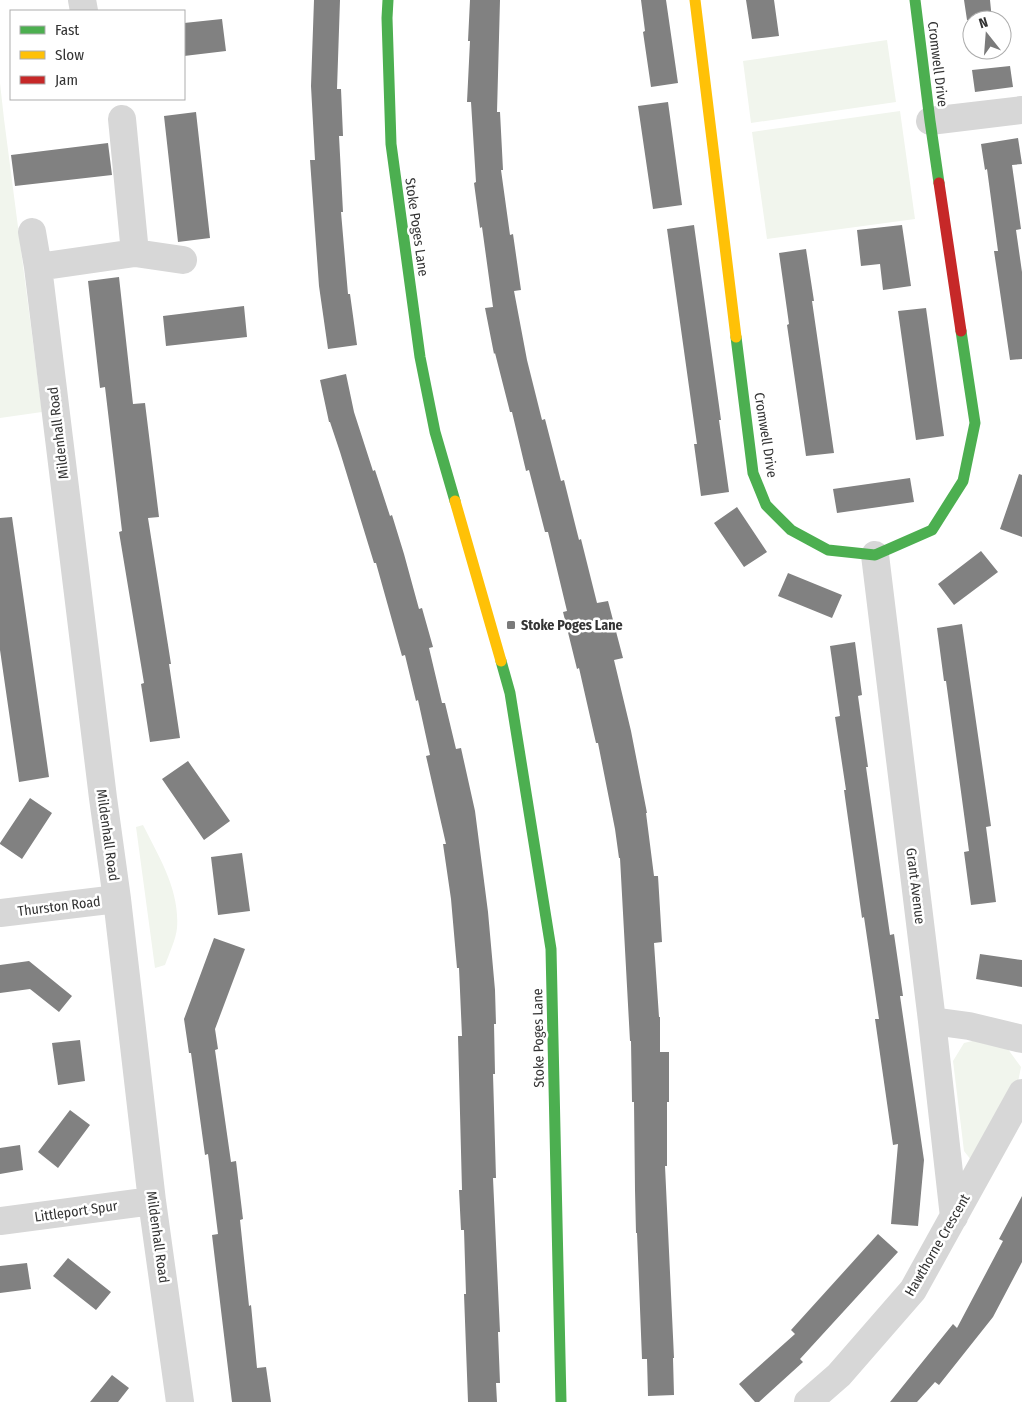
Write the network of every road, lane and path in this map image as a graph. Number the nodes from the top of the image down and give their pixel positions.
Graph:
1 (388, 0) edge
2 (695, 0) edge
3 (915, 0) edge
4 (1022, 110) edge
5 (122, 119) dead end
6 (930, 121) junction
7 (32, 232) dead end
8 (135, 253) junction
9 (183, 260) dead end
10 (38, 267) junction
11 (875, 555) junction
12 (117, 899) junction
13 (0, 913) edge
14 (932, 1021) junction
15 (1022, 1039) edge
16 (1022, 1093) edge
17 (152, 1201) junction
18 (954, 1217) junction
19 (0, 1221) edge
20 (180, 1402) edge
21 (560, 1402) edge
22 (808, 1402) edge

1 - 21 street, Stoke Poges Lane
2 - 11 street, Cromwell Drive
3 - 6 street, Cromwell Drive
4 - 6 street
5 - 8 street
6 - 11 street, Cromwell Drive
7 - 10 street, Mildenhall Road
8 - 9 street
8 - 10 street
10 - 12 street, Mildenhall Road
11 - 14 street, Grant Avenue
12 - 13 street, Thurston Road
12 - 17 street, Mildenhall Road
14 - 15 street
14 - 18 street, Grant Avenue
16 - 18 street, Hawthorne Crescent
17 - 19 street, Littleport Spur
17 - 20 street, Mildenhall Road
18 - 22 street, Hawthorne Crescent

